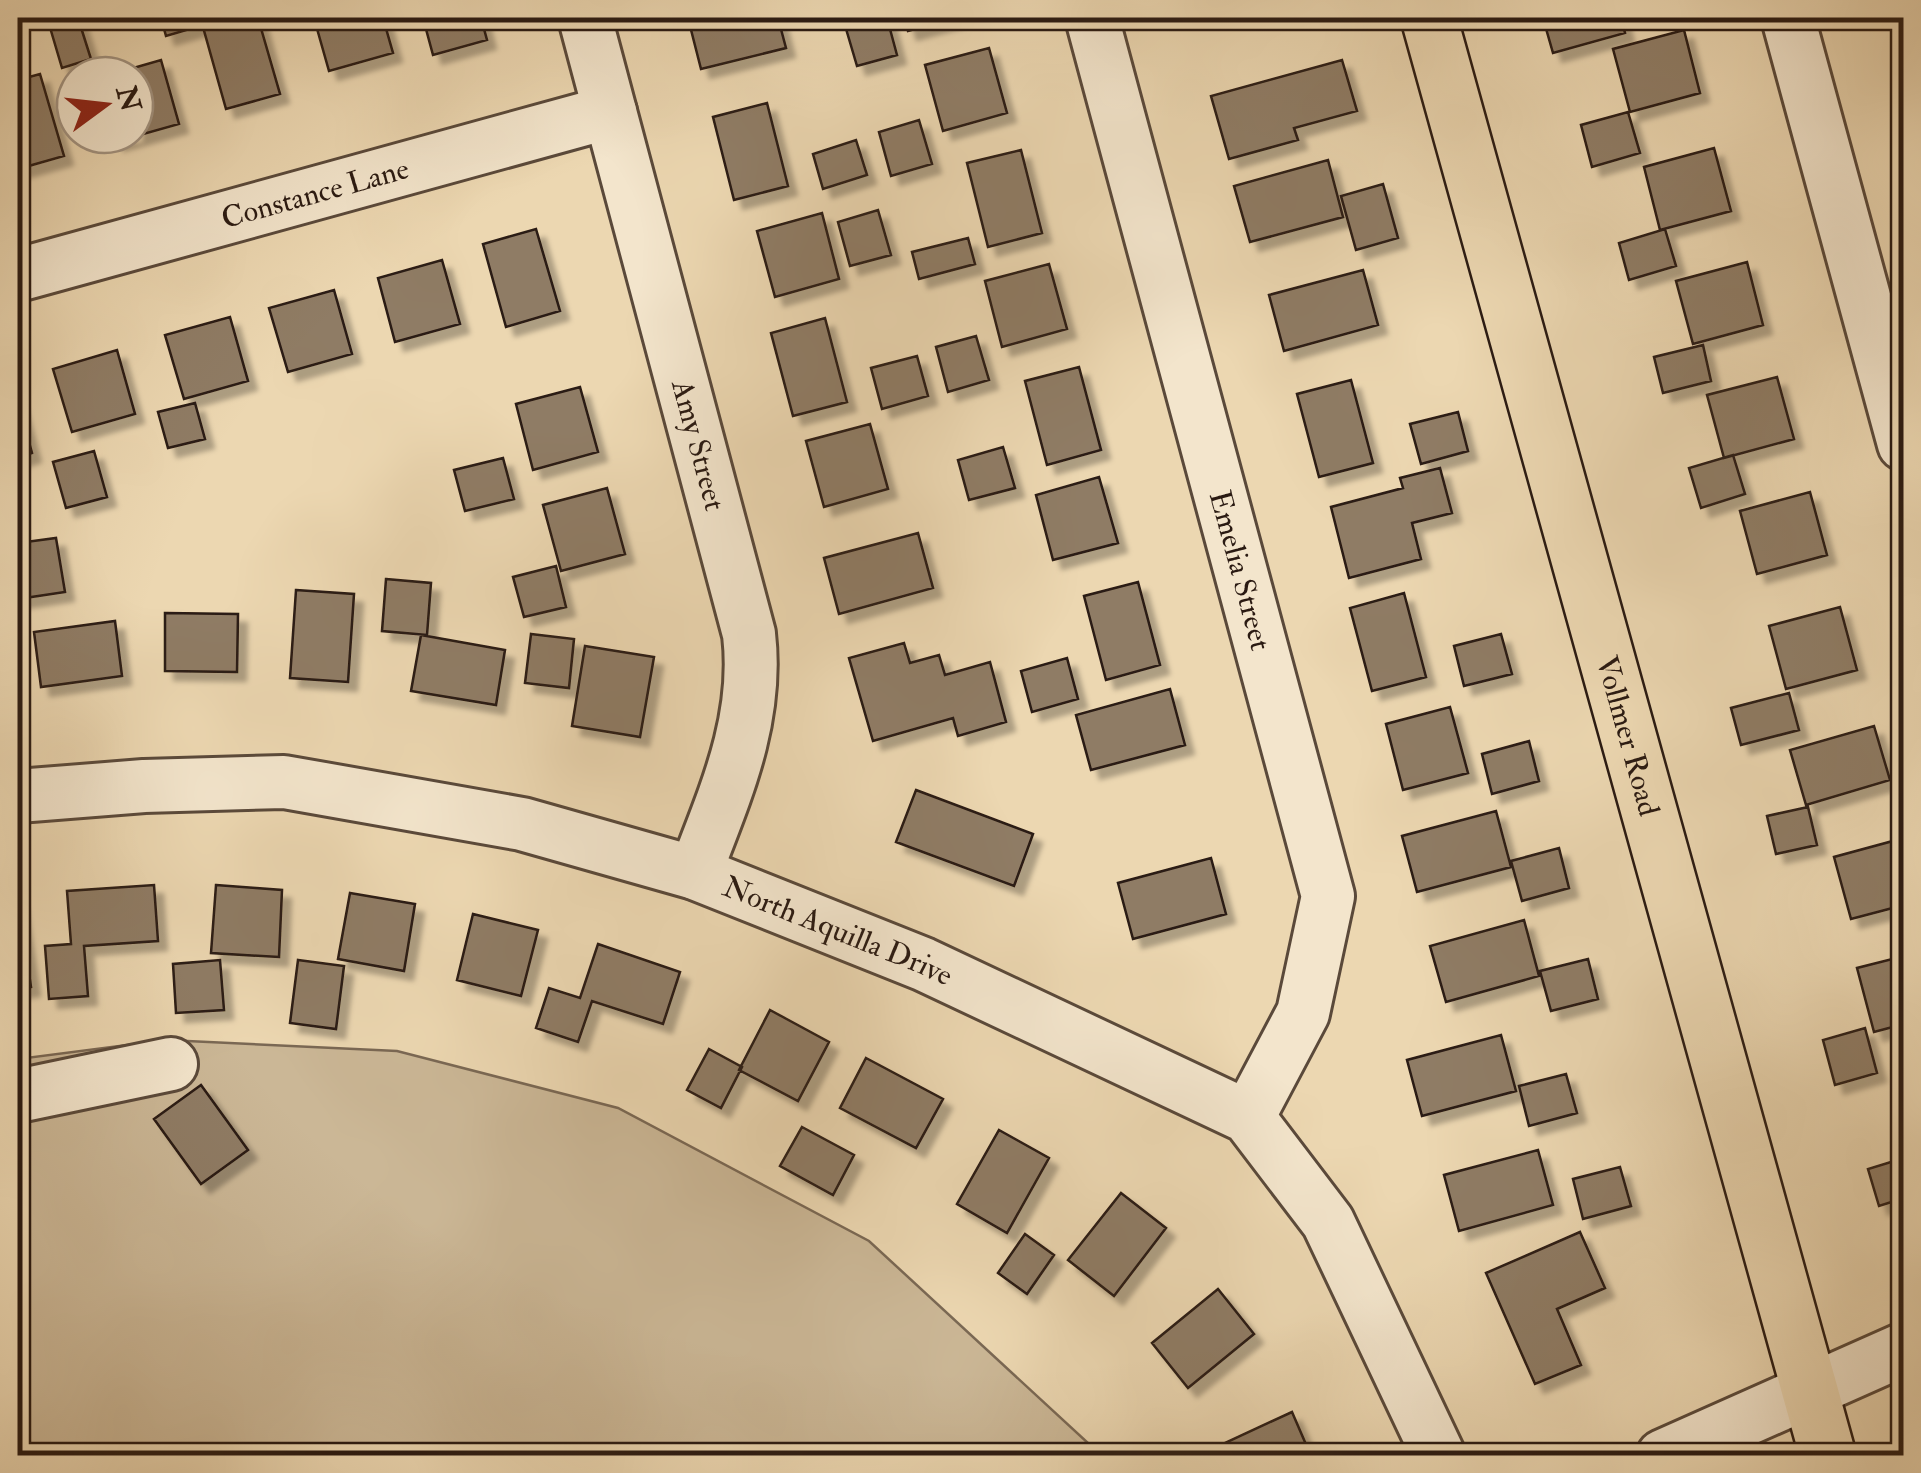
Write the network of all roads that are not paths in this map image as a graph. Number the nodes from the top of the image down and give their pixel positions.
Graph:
1 (584, 18) edge
2 (1429, 18) edge
3 (1788, 18) edge
4 (1104, 21) edge
5 (610, 112) junction
6 (18, 275) edge
7 (1891, 350) edge
8 (1904, 444) edge
9 (18, 796) edge
10 (696, 873) junction
11 (172, 1064) dead end
12 (18, 1096) edge
13 (1248, 1117) junction
14 (1904, 1348) edge
15 (1811, 1388) junction
16 (1439, 1456) edge
17 (1663, 1456) edge
18 (1828, 1456) edge

1 - 5 street, Amy Street
2 - 15 main road, Vollmer Road
3 - 7 street
4 - 13 street, Emelia Street
5 - 6 street, Constance Lane
5 - 10 street, Amy Street
7 - 8 street
9 - 10 street, North Aquilla Drive
10 - 13 street, North Aquilla Drive
11 - 12 street
13 - 16 street, North Aquilla Drive
14 - 15 street
15 - 17 street
15 - 18 main road, Vollmer Road

